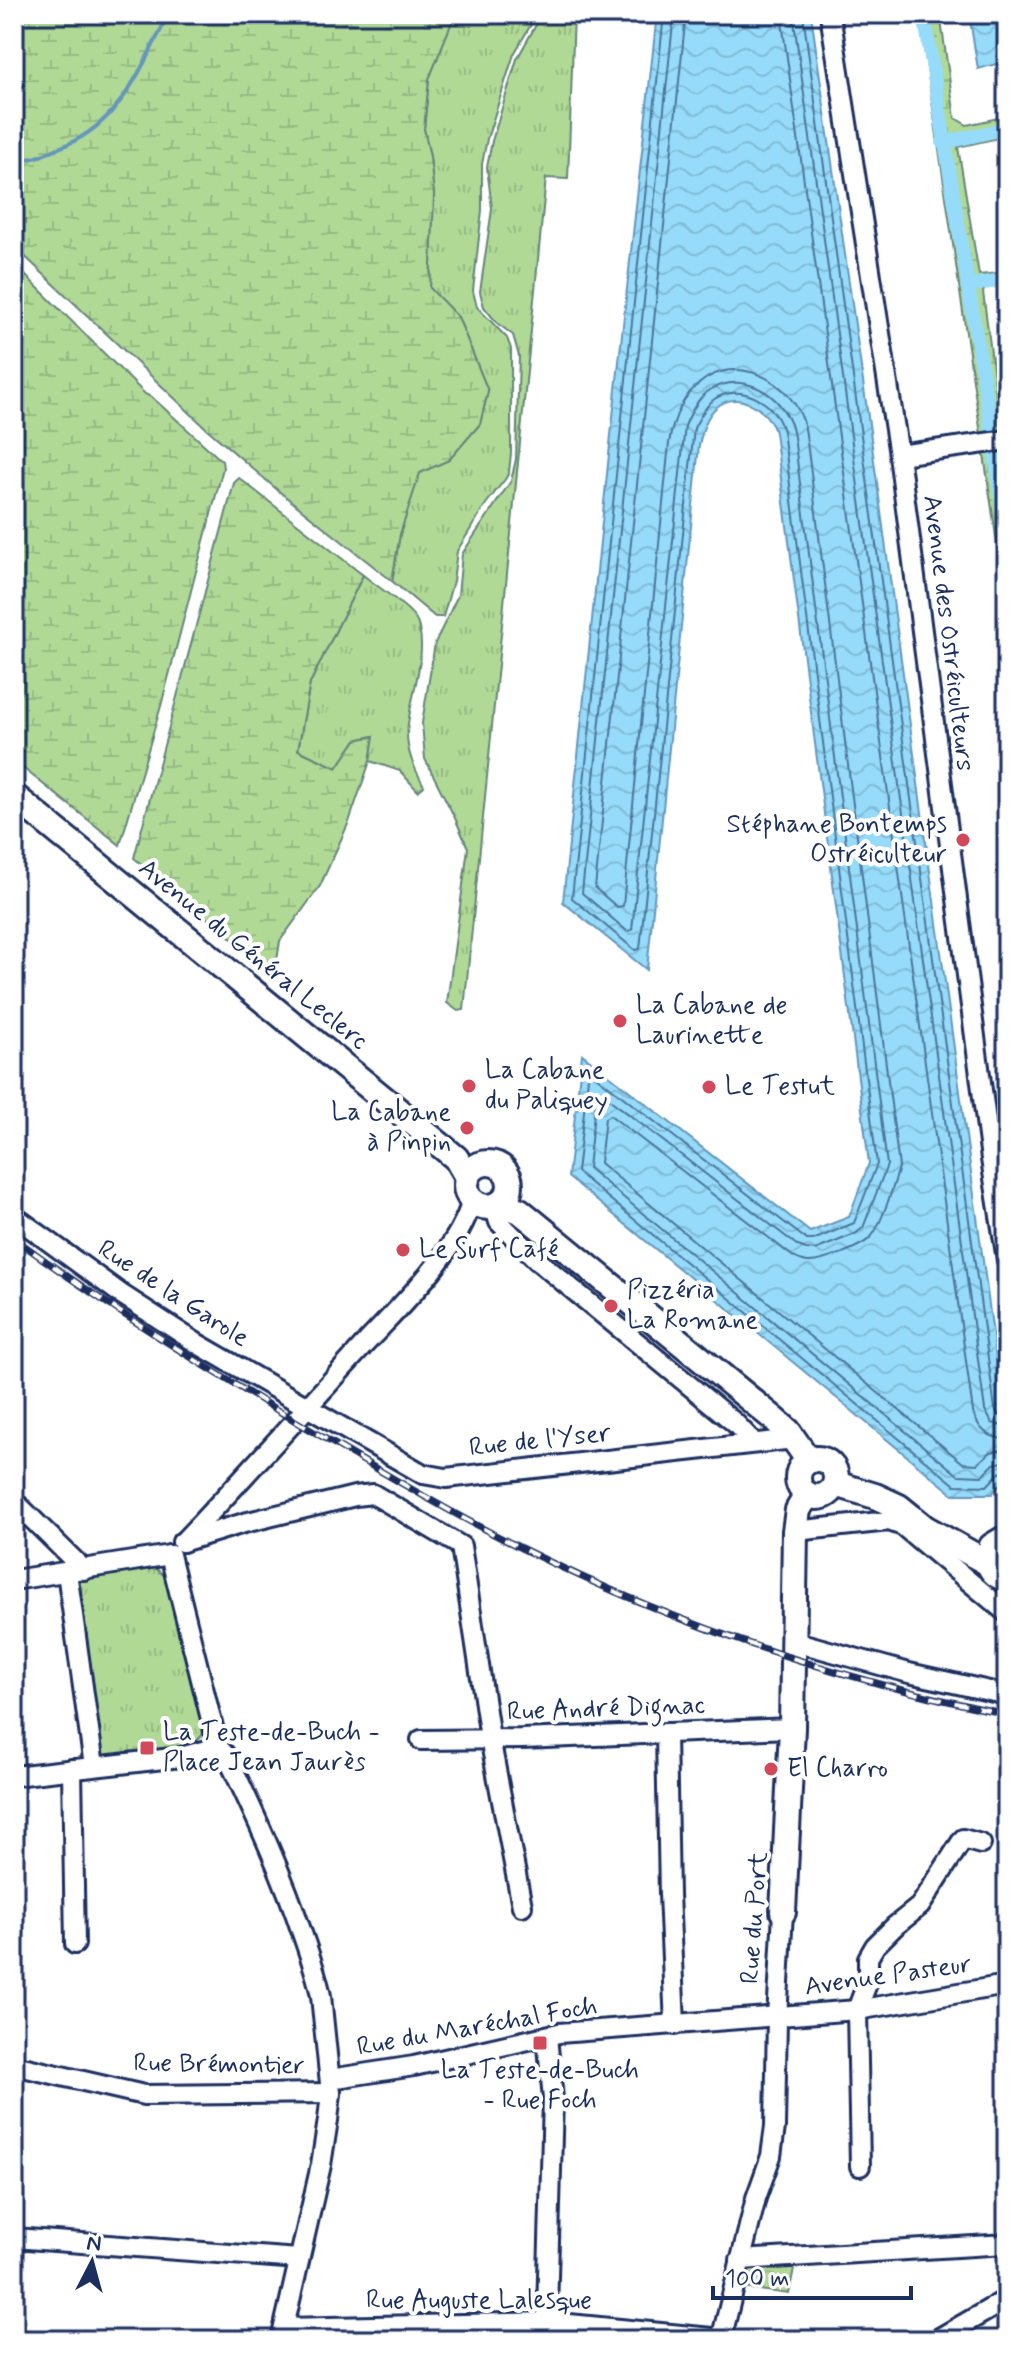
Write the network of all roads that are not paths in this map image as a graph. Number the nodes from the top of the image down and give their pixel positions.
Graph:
1 (830, 14) edge
2 (1005, 440) edge
3 (899, 455) junction
4 (14, 796) edge
5 (999, 1158) edge
6 (485, 1193) junction
7 (14, 1216) edge
8 (1007, 1260) edge
9 (309, 1407) junction
10 (794, 1439) junction
11 (754, 1443) junction
12 (809, 1461) junction
13 (836, 1484) junction
14 (807, 1495) junction
15 (14, 1501) edge
16 (795, 1531) junction
17 (997, 1547) edge
18 (176, 1549) junction
19 (75, 1571) junction
20 (1007, 1579) edge
21 (14, 1580) edge
22 (1007, 1613) edge
23 (793, 1641) junction
24 (1007, 1695) edge
25 (792, 1728) junction
26 (666, 1733) junction
27 (490, 1738) junction
28 (421, 1740) dead end
29 (218, 1747) junction
30 (94, 1766) junction
31 (72, 1769) junction
32 (14, 1776) edge
33 (981, 1844) dead end
34 (522, 1906) dead end
35 (783, 1912) joint
36 (75, 1944) dead end
37 (1007, 1985) edge
38 (857, 2010) junction
39 (777, 2018) junction
40 (675, 2025) junction
41 (547, 2036) junction
42 (14, 2065) edge
43 (330, 2086) junction
44 (860, 2166) dead end
45 (14, 2238) edge
46 (1007, 2244) edge
47 (299, 2259) junction
48 (740, 2260) junction
49 (1007, 2299) edge
50 (550, 2331) edge
51 (283, 2334) edge
52 (722, 2339) edge
53 (936, 2340) edge

1 - 3 street, Avenue des Ostréiculteurs
2 - 3 street
3 - 5 street, Avenue des Ostréiculteurs
4 - 6 main road, Avenue du Général Leclerc
5 - 8 street, Avenue des Ostréiculteurs
6 - 9 street
6 - 10 main road, Avenue du Général Leclerc
6 - 11 street
7 - 9 street, Rue de la Garole
9 - 11 street, Rue de l'Yser
9 - 18 street
10 - 11 street, Rue de l'Yser
10 - 12 main road, Avenue du Général Leclerc
12 - 13 main road
12 - 14 main road
13 - 14 main road
13 - 17 main road
14 - 16 main road, Rue du Port
15 - 19 street
16 - 22 street
16 - 23 main road, Rue du Port
17 - 20 main road
18 - 19 street
18 - 27 street
18 - 29 street
19 - 21 street
19 - 30 street
23 - 24 street
23 - 25 main road, Rue du Port
25 - 26 street, Rue André Dignac
25 - 35 main road, Rue du Port
26 - 27 street, Rue André Dignac
26 - 40 street
27 - 28 street, Rue André Dignac
27 - 34 street
29 - 30 street
29 - 43 street
30 - 31 street
31 - 32 street
31 - 36 street
33 - 38 street
35 - 39 street, Rue du Port
37 - 38 street, Avenue Pasteur
38 - 39 street, Avenue Pasteur
38 - 44 street
39 - 40 street, Rue du Maréchal Foch
39 - 48 street, Rue du Port
40 - 41 street, Rue du Maréchal Foch
41 - 43 street, Rue du Maréchal Foch
41 - 50 street
42 - 43 street, Rue Brémontier
43 - 47 street
45 - 47 street
46 - 48 street
47 - 51 street
48 - 52 street, Rue du Port
49 - 53 street
50 - 51 street, Rue Auguste Lalesque
50 - 52 street, Rue Auguste Lalesque

